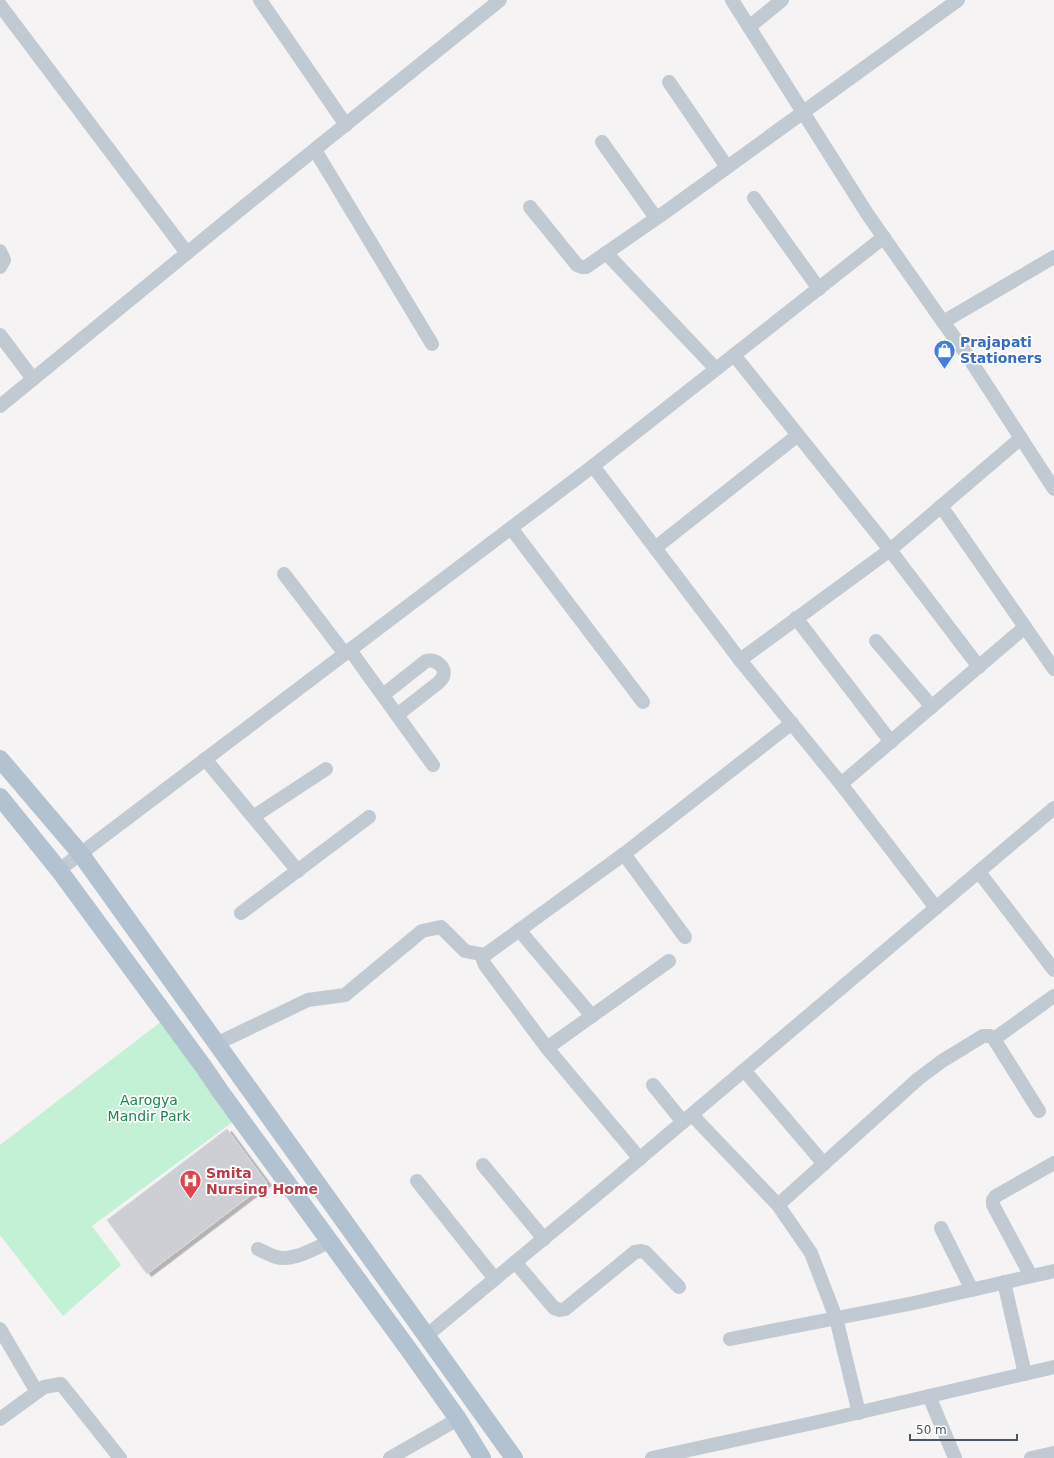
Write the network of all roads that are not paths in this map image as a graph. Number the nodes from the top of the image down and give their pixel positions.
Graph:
1 (260, 0) edge
2 (500, 0) edge
3 (732, 0) edge
4 (782, 0) edge
5 (958, 0) edge
6 (0, 5) edge
7 (749, 27) junction
8 (669, 82) dead end
9 (803, 111) junction
10 (346, 125) junction
11 (602, 142) dead end
12 (315, 150) junction
13 (727, 167) junction
14 (754, 198) dead end
15 (530, 207) dead end
16 (656, 218) junction
17 (884, 237) junction
18 (0, 251) edge
19 (187, 253) junction
20 (606, 253) junction
21 (1054, 257) edge
22 (0, 267) edge
23 (819, 288) junction
24 (943, 322) junction
25 (0, 335) edge
26 (432, 344) dead end
27 (734, 355) junction
28 (716, 369) junction
29 (34, 379) junction
30 (0, 406) edge
31 (798, 435) junction
32 (1021, 438) junction
33 (593, 466) junction
34 (1054, 489) edge
35 (941, 506) junction
36 (511, 528) junction
37 (655, 548) junction
38 (890, 550) junction
39 (284, 574) dead end
40 (796, 618) junction
41 (1025, 627) junction
42 (876, 641) dead end
43 (347, 652) junction
44 (740, 660) junction
45 (979, 667) junction
46 (1054, 669) edge
47 (383, 695) junction
48 (643, 702) dead end
49 (932, 707) junction
50 (397, 716) junction
51 (792, 723) junction
52 (891, 742) junction
53 (0, 759) edge
54 (205, 759) junction
55 (434, 765) dead end
56 (326, 769) dead end
57 (841, 784) junction
58 (0, 797) edge
59 (1054, 808) edge
60 (369, 817) dead end
61 (253, 818) junction
62 (80, 854) junction
63 (624, 854) junction
64 (59, 870) junction
65 (298, 871) junction
66 (979, 872) junction
67 (936, 908) junction
68 (241, 913) dead end
69 (519, 930) junction
70 (686, 938) dead end
71 (485, 955) junction
72 (668, 961) dead end
73 (1054, 970) edge
74 (1054, 996) edge
75 (592, 1016) junction
76 (994, 1039) junction
77 (216, 1044) junction
78 (547, 1048) junction
79 (744, 1070) junction
80 (240, 1077) junction
81 (653, 1085) dead end
82 (220, 1091) junction
83 (1039, 1111) dead end
84 (688, 1118) junction
85 (640, 1159) junction
86 (1054, 1163) edge
87 (824, 1164) junction
88 (483, 1165) dead end
89 (417, 1181) dead end
90 (778, 1205) junction
91 (941, 1228) dead end
92 (544, 1239) junction
93 (330, 1242) junction
94 (258, 1249) dead end
95 (515, 1262) junction
96 (1054, 1271) edge
97 (1031, 1276) junction
98 (494, 1279) junction
99 (1004, 1282) junction
100 (679, 1287) dead end
101 (972, 1290) junction
102 (836, 1318) junction
103 (0, 1329) edge
104 (426, 1336) junction
105 (730, 1340) dead end
106 (1054, 1367) edge
107 (1025, 1374) junction
108 (37, 1392) junction
109 (928, 1396) junction
110 (859, 1413) junction
111 (0, 1419) edge
112 (458, 1419) junction
113 (1054, 1453) edge
114 (661, 1457) edge
115 (120, 1458) edge
116 (390, 1458) edge
117 (482, 1458) edge
118 (514, 1458) edge
119 (955, 1458) edge
120 (1031, 1458) edge

1 - 10 street
2 - 10 street
3 - 7 street
4 - 7 street
5 - 9 street
6 - 19 street
7 - 9 street
8 - 13 street
9 - 13 street
9 - 17 street
10 - 12 street
11 - 16 street
12 - 19 street
12 - 26 street
13 - 16 street
14 - 23 street
15 - 20 street
16 - 20 street
17 - 23 street
17 - 24 street
18 - 22 street
19 - 29 street
20 - 28 street
21 - 24 street
23 - 27 street
24 - 32 street
25 - 29 street
27 - 28 street
27 - 31 street
28 - 33 street
29 - 30 street
31 - 37 street
31 - 38 street
32 - 34 street
32 - 35 street
33 - 36 street
33 - 37 street
35 - 38 street
35 - 41 street
36 - 43 street
36 - 48 street
37 - 44 street
38 - 40 street
38 - 45 street
39 - 43 street
40 - 44 street
40 - 52 street
41 - 45 street
41 - 46 street
42 - 49 street
43 - 47 street
43 - 54 street
44 - 51 street
45 - 49 street
47 - 50 street
47 - 50 street
49 - 52 street
50 - 55 street
51 - 57 street
51 - 63 street
52 - 57 street
53 - 62 main road
54 - 61 street
54 - 62 street
56 - 61 street
57 - 67 street
58 - 64 main road
59 - 66 street
60 - 65 street
61 - 65 street
62 - 64 street
62 - 77 main road
63 - 69 street
63 - 70 street
64 - 82 main road
65 - 68 street
66 - 67 street
66 - 73 street
67 - 79 street
69 - 71 street
69 - 75 street
71 - 77 street
71 - 78 street
72 - 75 street
74 - 76 street
75 - 78 street
76 - 83 street
76 - 87 street
77 - 80 main road
78 - 85 street
79 - 84 street
79 - 87 street
80 - 82 main road
80 - 104 main road
81 - 84 street
82 - 93 main road
84 - 85 street
84 - 90 street
85 - 92 street
86 - 97 street
87 - 90 street
88 - 92 street
89 - 98 street
90 - 102 street
91 - 101 street
92 - 95 street
93 - 94 street
93 - 112 main road
95 - 98 street
95 - 100 street
96 - 97 street
97 - 99 street
98 - 104 street
99 - 101 street
99 - 107 street
101 - 102 street
102 - 105 street
102 - 110 street
103 - 108 street
104 - 118 main road
106 - 107 street
107 - 109 street
108 - 111 street
108 - 115 street
109 - 110 street
109 - 119 street
110 - 114 street
112 - 116 street
112 - 117 main road
113 - 120 street

